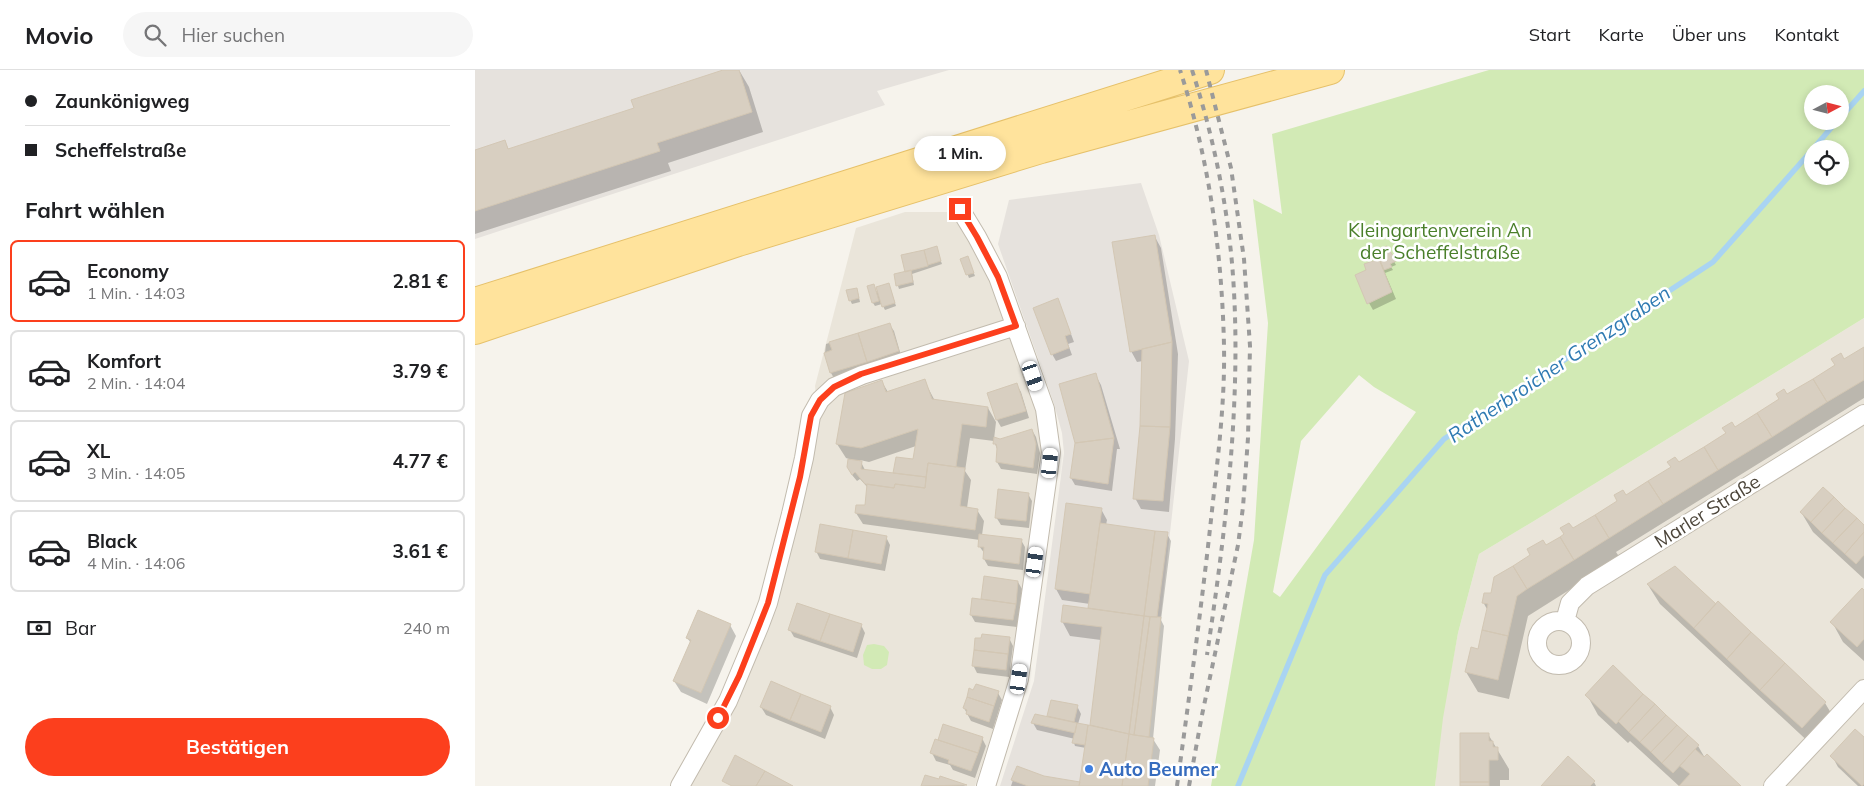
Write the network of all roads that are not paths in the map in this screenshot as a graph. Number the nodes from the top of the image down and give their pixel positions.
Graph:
1 (1210, 70) edge
2 (1330, 70) edge
3 (960, 209) dead end
4 (475, 302) edge
5 (1016, 326) junction
6 (475, 330) edge
7 (1864, 414) edge
8 (1565, 621) dead end
9 (1864, 688) edge
10 (680, 786) edge
11 (986, 786) edge
12 (1773, 786) edge

1 - 4 main road
2 - 6 main road
3 - 5 street
5 - 10 street
5 - 11 street
7 - 8 street, Marler Straße
9 - 12 street

